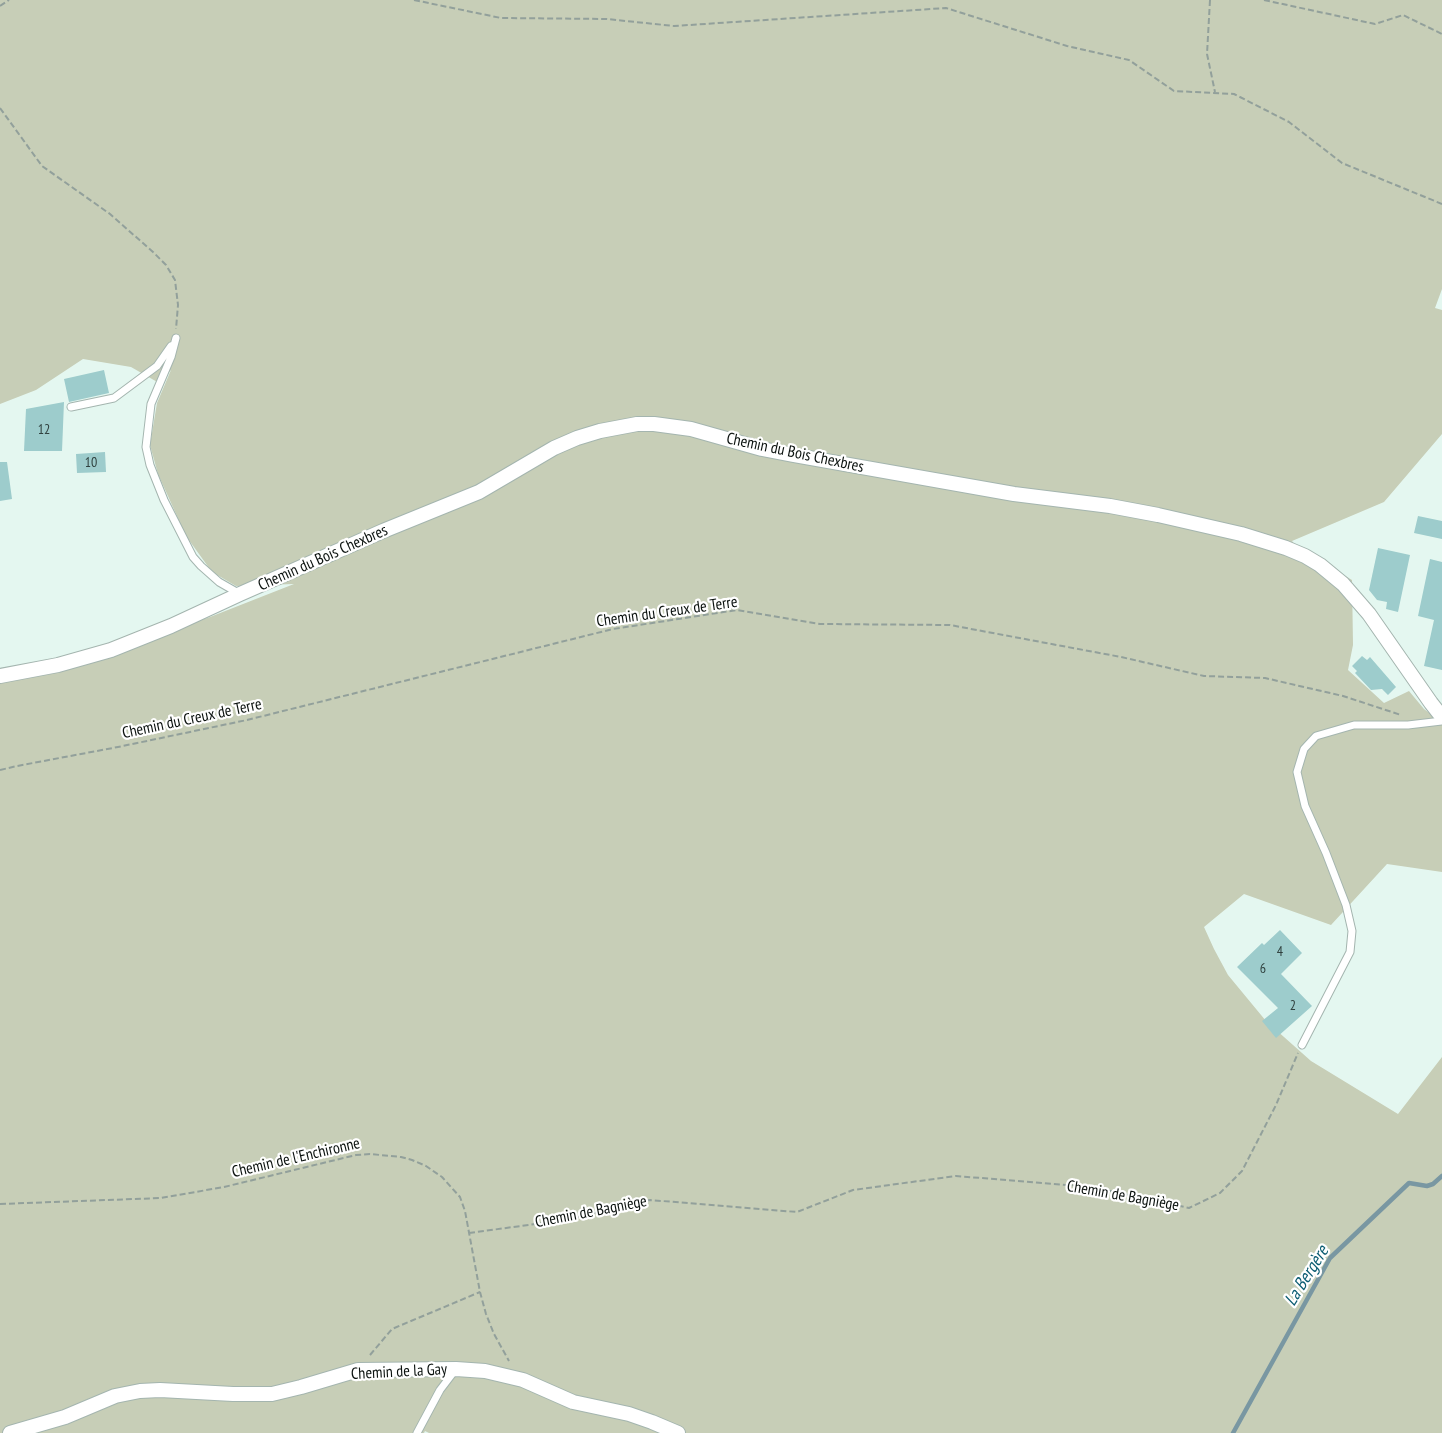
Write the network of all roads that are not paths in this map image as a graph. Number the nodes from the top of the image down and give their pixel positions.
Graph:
1 (71, 407) dead end
2 (240, 594) junction
3 (0, 676) edge
4 (1442, 719) edge
5 (1302, 1045) road end
6 (456, 1369) junction
7 (10, 1433) edge
8 (417, 1433) edge
9 (678, 1433) edge

1 - 2 lane
2 - 3 street, Chemin du Bois Chexbres
2 - 4 street, Chemin du Bois Chexbres
4 - 5 lane
6 - 7 street, Chemin de la Gay
6 - 8 lane
6 - 9 street, Chemin de la Gay

